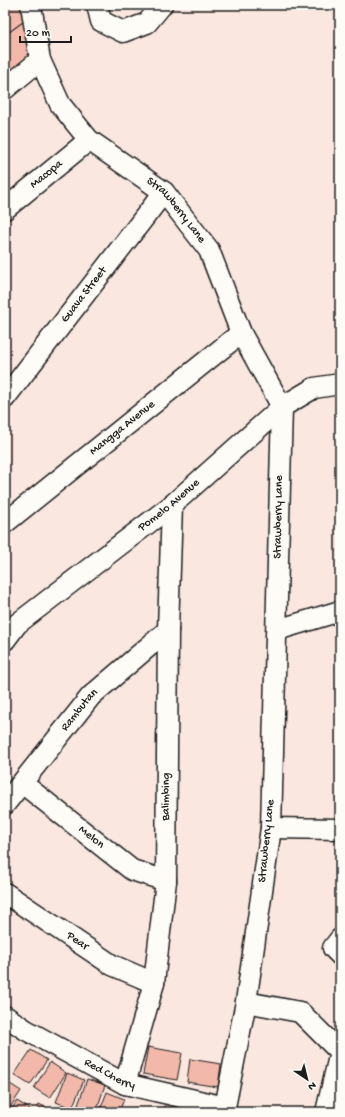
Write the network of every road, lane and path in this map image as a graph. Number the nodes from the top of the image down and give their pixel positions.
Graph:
1 (31, 5) edge
2 (97, 5) edge
3 (162, 5) edge
4 (40, 60) junction
5 (5, 89) edge
6 (89, 140) junction
7 (164, 192) junction
8 (5, 209) edge
9 (241, 334) junction
10 (340, 384) edge
11 (5, 398) edge
12 (282, 407) junction
13 (172, 505) junction
14 (5, 523) edge
15 (340, 610) edge
16 (168, 630) junction
17 (277, 630) junction
18 (5, 640) edge
19 (22, 783) junction
20 (5, 804) edge
21 (271, 828) junction
22 (340, 829) edge
23 (166, 881) junction
24 (5, 893) edge
25 (340, 939) edge
26 (340, 955) edge
27 (154, 983) junction
28 (246, 1002) junction
29 (5, 1016) edge
30 (340, 1052) edge
31 (125, 1084) junction
32 (225, 1110) edge
33 (326, 1112) edge

1 - 4 street, Strawberry Lane
2 - 3 street
4 - 5 street
4 - 6 street, Strawberry Lane
6 - 7 street, Strawberry Lane
6 - 8 street, Macopa
7 - 9 street, Strawberry Lane
7 - 11 street, Guava Street
9 - 12 street, Strawberry Lane
9 - 14 street, Mangga Avenue
10 - 12 street, Pomelo Avenue
12 - 13 street, Pomelo Avenue
12 - 17 street, Strawberry Lane
13 - 16 street, Balimbing
13 - 18 street, Pomelo Avenue
15 - 17 street
16 - 19 street, Rambutan
16 - 23 street, Balimbing
17 - 21 street, Strawberry Lane
19 - 20 street, Rambutan
19 - 23 street, Melon
21 - 22 street
21 - 28 street, Strawberry Lane
23 - 27 street, Balimbing
24 - 27 street, Pear
25 - 26 street
27 - 31 street, Balimbing
28 - 30 street
28 - 32 street, Strawberry Lane
29 - 31 street, Red Cherry
30 - 33 street
31 - 32 street, Red Cherry

